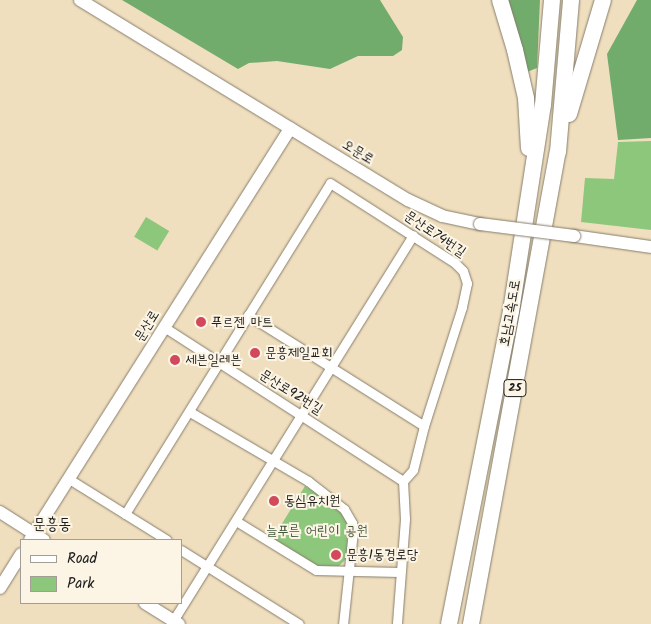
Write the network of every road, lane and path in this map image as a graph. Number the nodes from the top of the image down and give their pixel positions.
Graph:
1 (80, 0) edge
2 (500, 0) edge
3 (552, 0) edge
4 (571, 0) edge
5 (603, 0) edge
6 (290, 128) junction
7 (558, 152) junction
8 (528, 205) junction
9 (413, 235) junction
10 (651, 247) edge
11 (248, 316) junction
12 (164, 327) junction
13 (219, 363) junction
14 (329, 368) junction
15 (190, 412) junction
16 (301, 414) junction
17 (424, 426) junction
18 (272, 461) junction
19 (69, 479) junction
20 (404, 481) junction
21 (0, 512) edge
22 (125, 514) junction
23 (236, 521) junction
24 (36, 538) edge
25 (165, 539) edge
26 (182, 551) edge
27 (20, 556) edge
28 (206, 566) junction
29 (348, 570) junction
30 (399, 572) junction
31 (0, 588) edge
32 (146, 604) edge
33 (175, 623) edge
34 (299, 624) edge
35 (343, 624) edge
36 (396, 624) edge
37 (449, 624) edge
38 (471, 624) edge

1 - 6 main road, 오문로
2 - 8 highway
3 - 8 highway, 호남고속도로 / 25
4 - 7 highway, 호남고속도로 / 25
5 - 7 highway
6 - 10 main road, 오문로, bridge
6 - 12 main road, 문산로
7 - 38 highway, 호남고속도로 / 25
8 - 37 highway, 호남고속도로 / 25
9 - 11 street, 문산로74번길
9 - 14 street
9 - 17 street, 문산로74번길
11 - 13 street
11 - 14 street
12 - 13 street, 문산로92번길
12 - 19 main road, 문산로
13 - 15 street
13 - 16 street, 문산로92번길
14 - 16 street
14 - 17 street
15 - 18 street
15 - 22 street
16 - 18 street
16 - 20 street, 문산로92번길
17 - 20 street, 문산로74번길
18 - 23 street
18 - 29 street
19 - 22 street
19 - 24 main road, 문산로
20 - 30 street, 문산로74번길
21 - 24 main road
22 - 25 street
23 - 28 street
23 - 29 street
26 - 28 street
27 - 31 main road
28 - 33 street
28 - 34 street
29 - 30 street
29 - 35 street
30 - 36 street, 문산로74번길
32 - 33 main road

